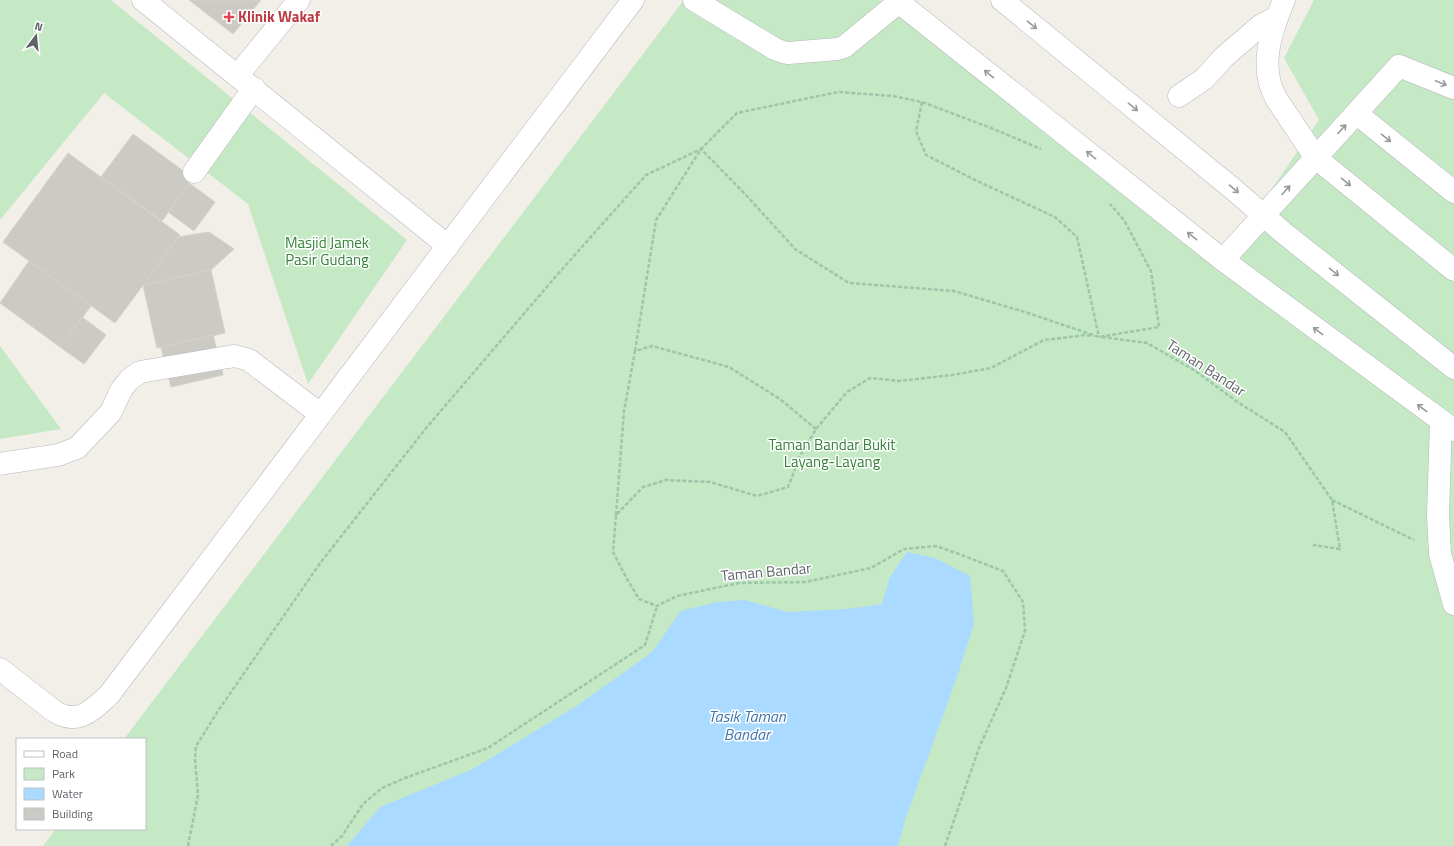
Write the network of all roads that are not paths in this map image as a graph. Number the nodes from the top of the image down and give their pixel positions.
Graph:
1 (143, 0) edge
2 (299, 0) edge
3 (633, 0) edge
4 (694, 0) edge
5 (1002, 0) edge
6 (897, 1) edge
7 (1280, 9) edge
8 (246, 82) junction
9 (1454, 88) edge
10 (1180, 96) dead end
11 (1356, 113) junction
12 (1316, 158) junction
13 (194, 172) dead end
14 (1454, 192) edge
15 (1263, 215) junction
16 (448, 246) junction
17 (1223, 260) junction
18 (1454, 270) edge
19 (1454, 368) edge
20 (320, 414) junction
21 (1447, 426) edge
22 (0, 464) edge
23 (1454, 604) edge
24 (0, 670) edge

1 - 8 street
2 - 8 street
3 - 16 street
4 - 6 street
5 -> 15 street
17 -> 6 street
7 - 10 street
7 - 12 street
8 - 13 street
8 - 16 street
11 -> 9 street
12 -> 11 street
11 -> 14 street
15 -> 12 street
12 -> 18 street
15 - 17 street
15 -> 19 street
16 - 20 street
21 -> 17 street
20 - 22 street
20 - 24 street
21 - 23 street

